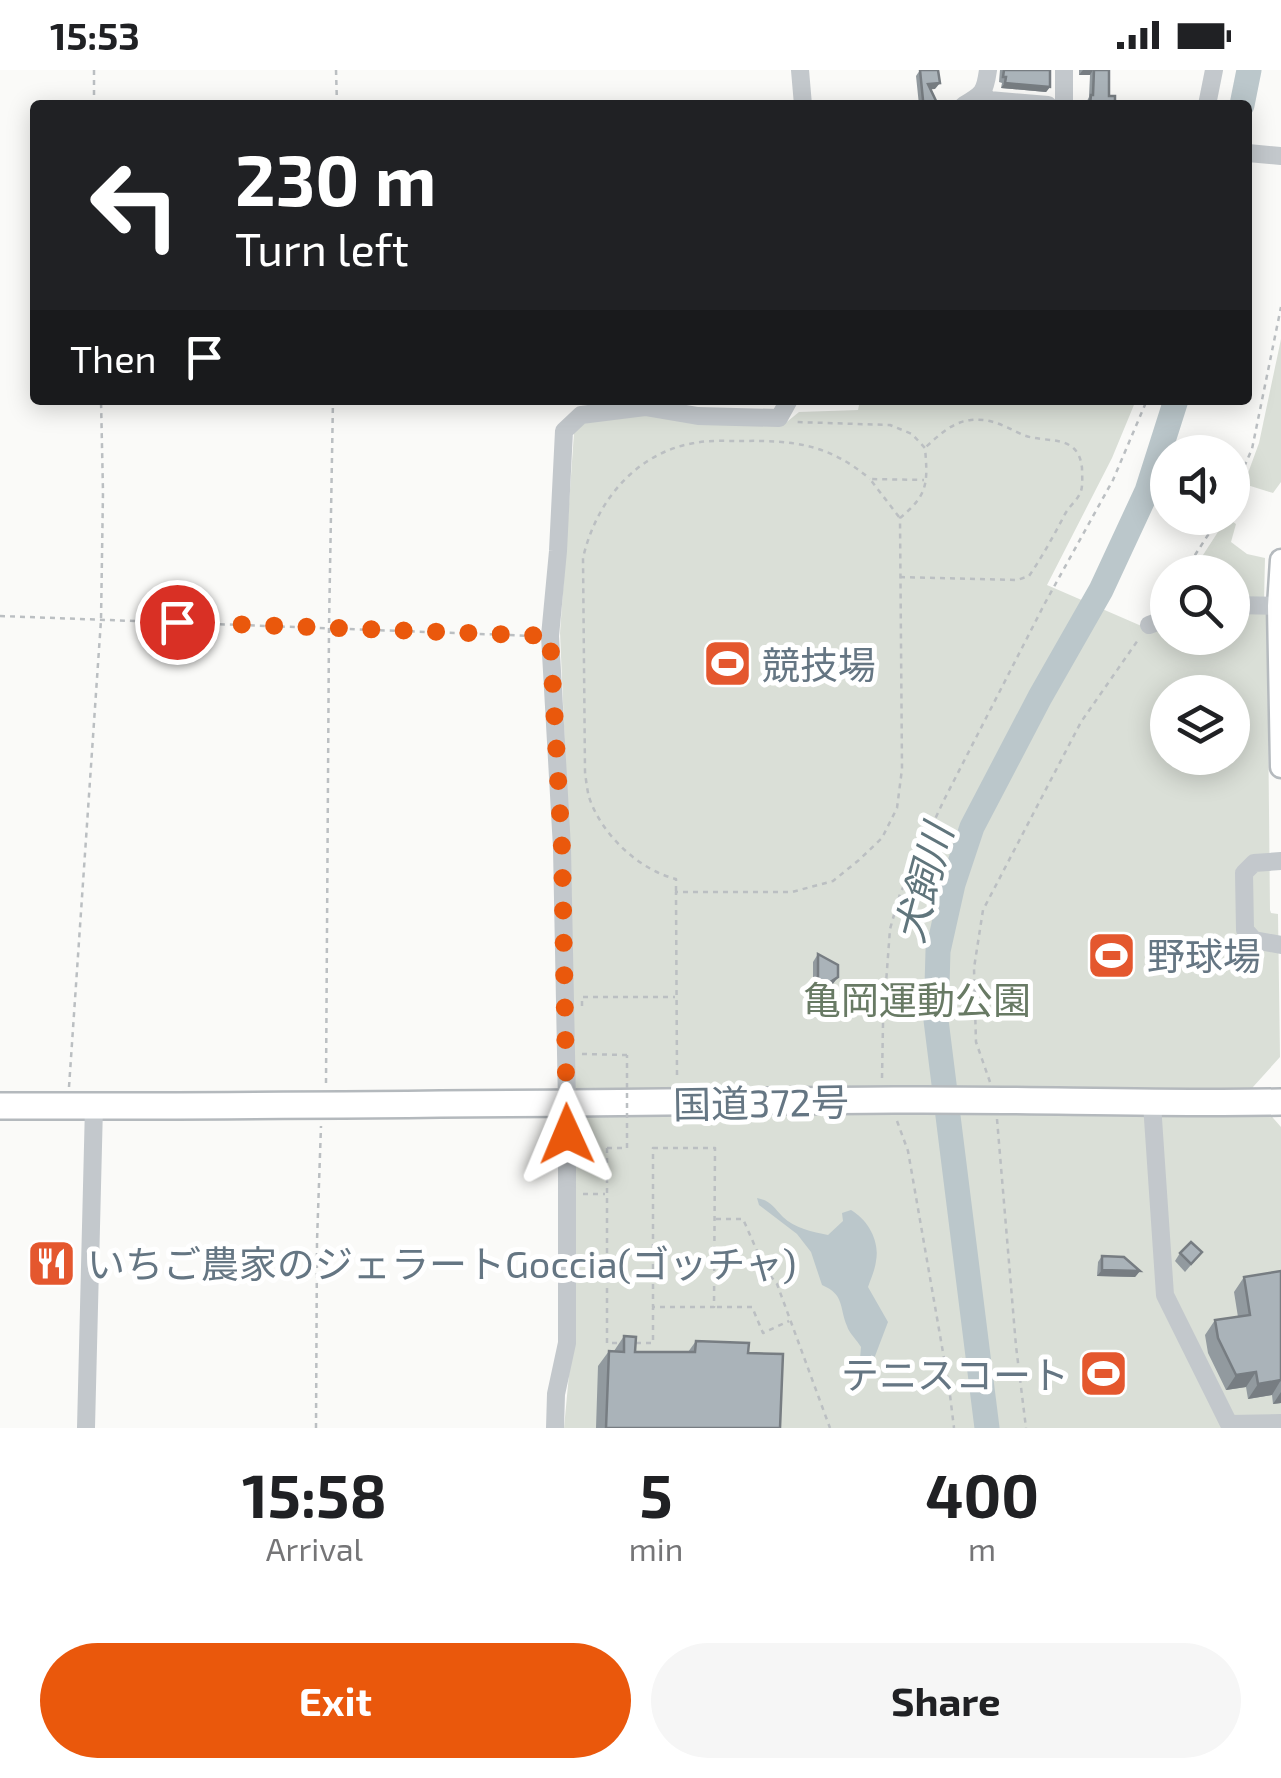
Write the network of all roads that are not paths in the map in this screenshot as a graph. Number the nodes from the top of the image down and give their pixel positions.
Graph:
1 (800, 70) edge
2 (988, 70) edge
3 (1064, 70) edge
4 (1214, 70) edge
5 (982, 94) junction
6 (803, 100) edge
7 (972, 100) edge
8 (989, 100) edge
9 (1064, 100) edge
10 (1208, 100) edge
11 (1252, 154) edge
12 (1281, 156) edge
13 (786, 405) edge
14 (1281, 560) edge
15 (1250, 605) edge
16 (1278, 606) junction
17 (1281, 767) edge
18 (1281, 861) edge
19 (1281, 945) edge
20 (1281, 1102) edge
21 (567, 1104) junction
22 (1152, 1104) junction
23 (0, 1106) edge
24 (81, 1106) junction
25 (1281, 1423) edge
26 (86, 1428) edge
27 (555, 1428) edge

1 - 6 street
2 - 5 street
3 - 9 street
4 - 10 street
5 - 7 street
5 - 8 street
11 - 12 street
13 - 21 street
14 - 16 main road
15 - 16 street
16 - 17 main road
18 - 19 street
20 - 22 highway, 国道372号
21 - 22 highway, 国道372号
21 - 24 highway, 国道372号
21 - 27 street
22 - 25 street
23 - 24 highway, 国道372号
24 - 26 street

